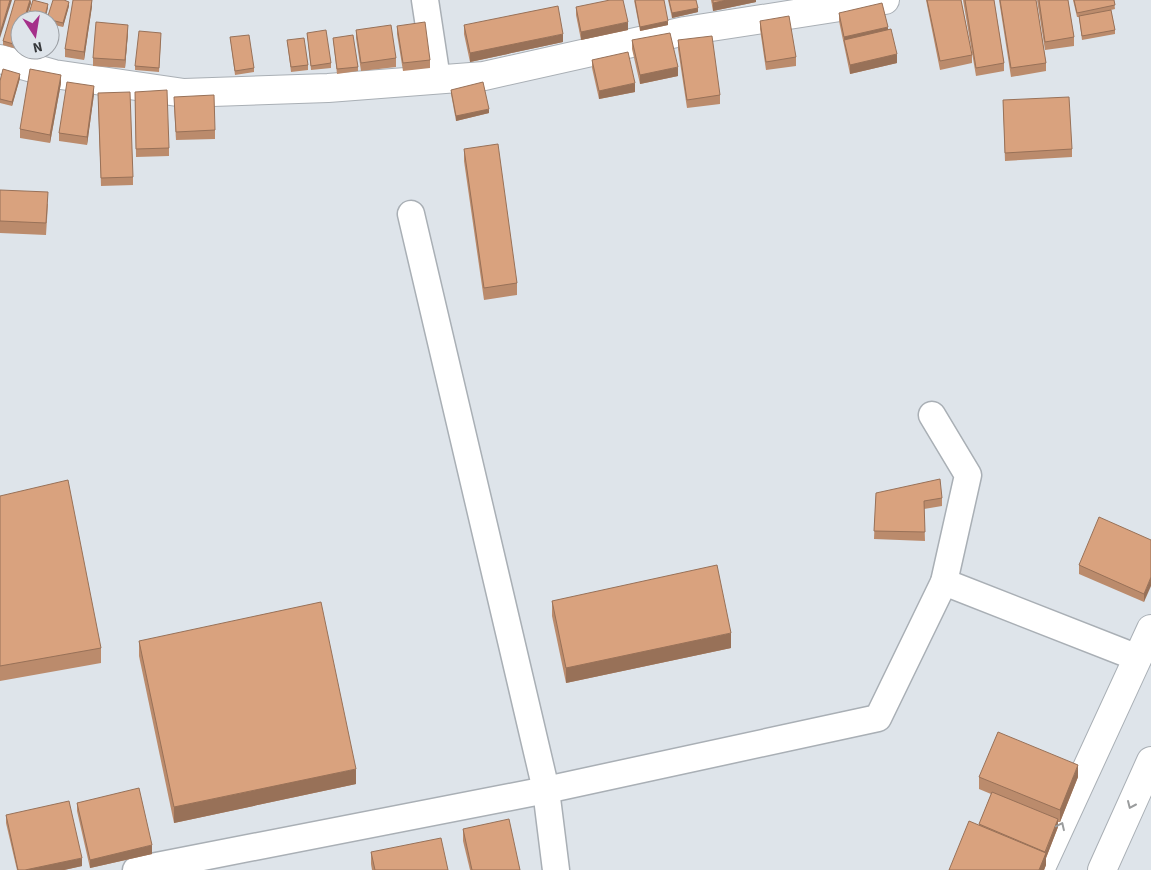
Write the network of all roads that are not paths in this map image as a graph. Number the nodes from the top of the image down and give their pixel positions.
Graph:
1 (425, 0) edge
2 (885, 0) edge
3 (0, 59) edge
4 (437, 79) junction
5 (410, 214) dead end
6 (932, 415) dead end
7 (944, 582) junction
8 (1151, 629) edge
9 (1138, 658) junction
10 (1151, 761) edge
11 (546, 790) junction
12 (136, 870) edge
13 (556, 870) edge
14 (1040, 870) edge
15 (1102, 870) edge

1 - 4 street
2 - 4 street
3 - 4 street
5 - 11 street
6 - 7 street
7 - 9 street
7 - 11 street
8 - 9 street
14 -> 9 street
10 -> 15 street
11 - 12 street
11 - 13 street

